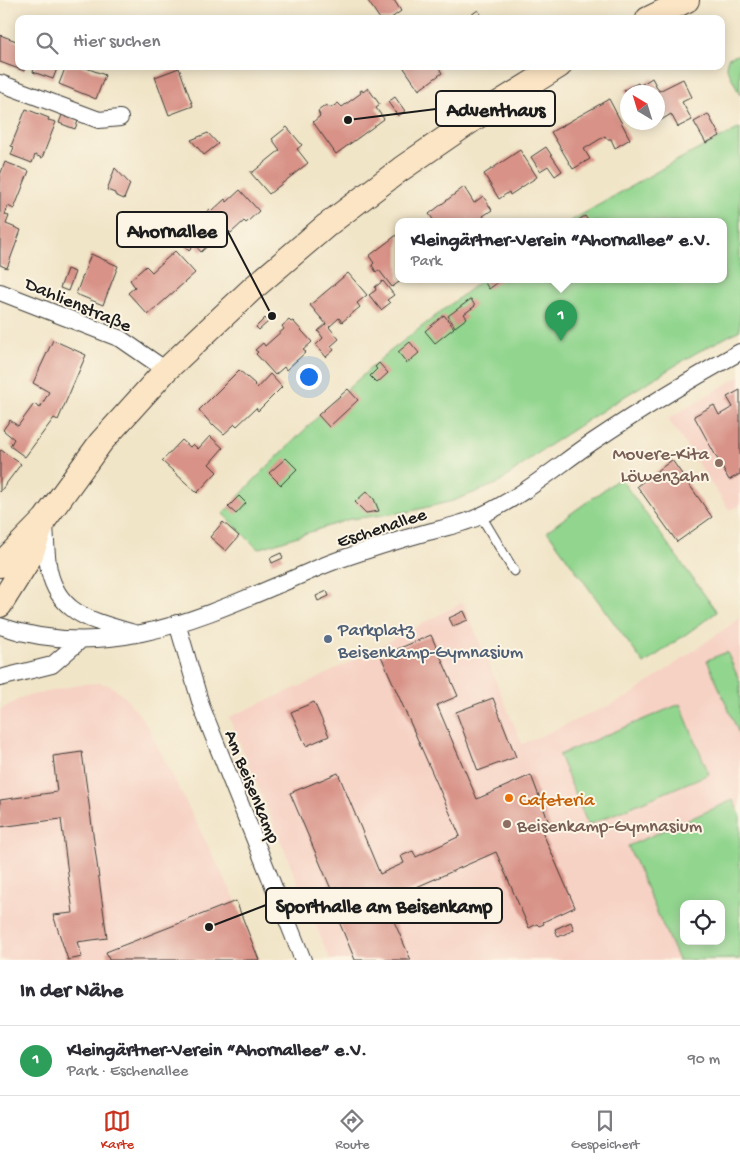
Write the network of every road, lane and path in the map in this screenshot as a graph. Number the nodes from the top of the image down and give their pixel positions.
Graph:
1 (553, 70) edge
2 (0, 83) edge
3 (120, 118) dead end
4 (0, 292) edge
5 (740, 352) edge
6 (166, 370) junction
7 (481, 516) junction
8 (44, 519) junction
9 (0, 565) edge
10 (514, 571) dead end
11 (0, 605) edge
12 (177, 624) junction
13 (0, 626) edge
14 (139, 635) junction
15 (81, 640) junction
16 (0, 678) edge
17 (303, 960) edge

1 - 6 main road
2 - 3 street
4 - 6 street, Dahlienstraße
5 - 7 street, Eschenallee
6 - 8 main road
7 - 10 lane
7 - 12 street, Eschenallee
8 - 9 main road
8 - 11 main road
8 - 14 street
12 - 14 street, Eschenallee
12 - 17 street, Am Beisenkamp
13 - 15 street, Eschenallee
14 - 15 street, Eschenallee
15 - 16 street

